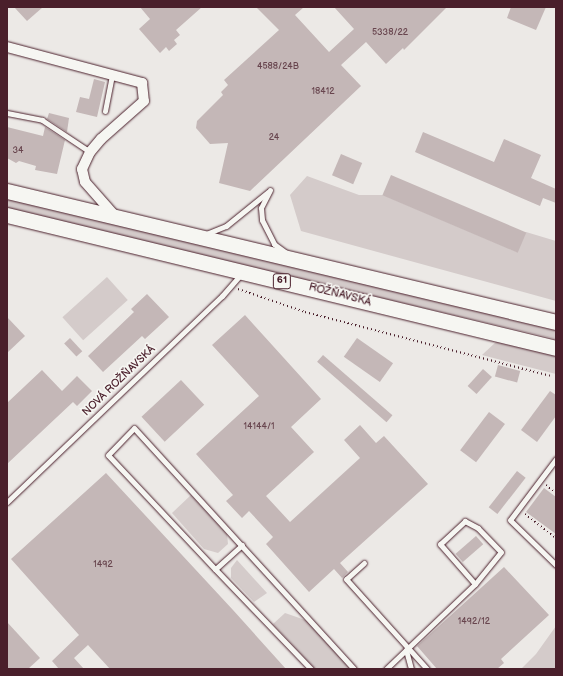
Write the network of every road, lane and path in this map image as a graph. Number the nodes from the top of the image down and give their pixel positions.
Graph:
1 (7, 49) edge
2 (112, 74) junction
3 (105, 111) dead end
4 (7, 113) edge
5 (90, 152) junction
6 (7, 191) edge
7 (7, 215) edge
8 (115, 216) junction
9 (201, 236) junction
10 (294, 259) junction
11 (243, 272) junction
12 (239, 288) dead end
13 (556, 322) edge
14 (556, 348) edge
15 (550, 376) dead end
16 (556, 459) edge
17 (540, 490) dead end
18 (556, 493) edge
19 (7, 502) edge
20 (527, 507) dead end
21 (556, 538) edge
22 (242, 544) junction
23 (364, 563) dead end
24 (556, 565) edge
25 (215, 569) junction
26 (476, 584) junction
27 (407, 649) junction
28 (311, 669) edge
29 (354, 669) edge
30 (386, 669) edge
31 (411, 669) edge
32 (427, 669) edge

1 - 2 street
2 - 3 lane
2 - 5 street
4 - 5 lane
5 - 8 street
6 - 8 main road, 61
7 - 11 main road, ROŽŇAVSKÁ / 61
8 - 9 main road, 61
9 - 10 main road, 61
9 - 10 lane
10 - 13 main road, 61
11 - 14 main road, ROŽŇAVSKÁ / 61
11 - 19 lane, NOVÁ ROŽŇAVSKÁ
12 - 15 path
16 - 24 lane
17 - 18 path
20 - 21 path
22 - 25 lane
22 - 25 lane
22 - 29 lane
23 - 27 lane
25 - 28 lane
26 - 26 lane
26 - 27 lane
27 - 30 lane
27 - 31 lane
27 - 32 lane

